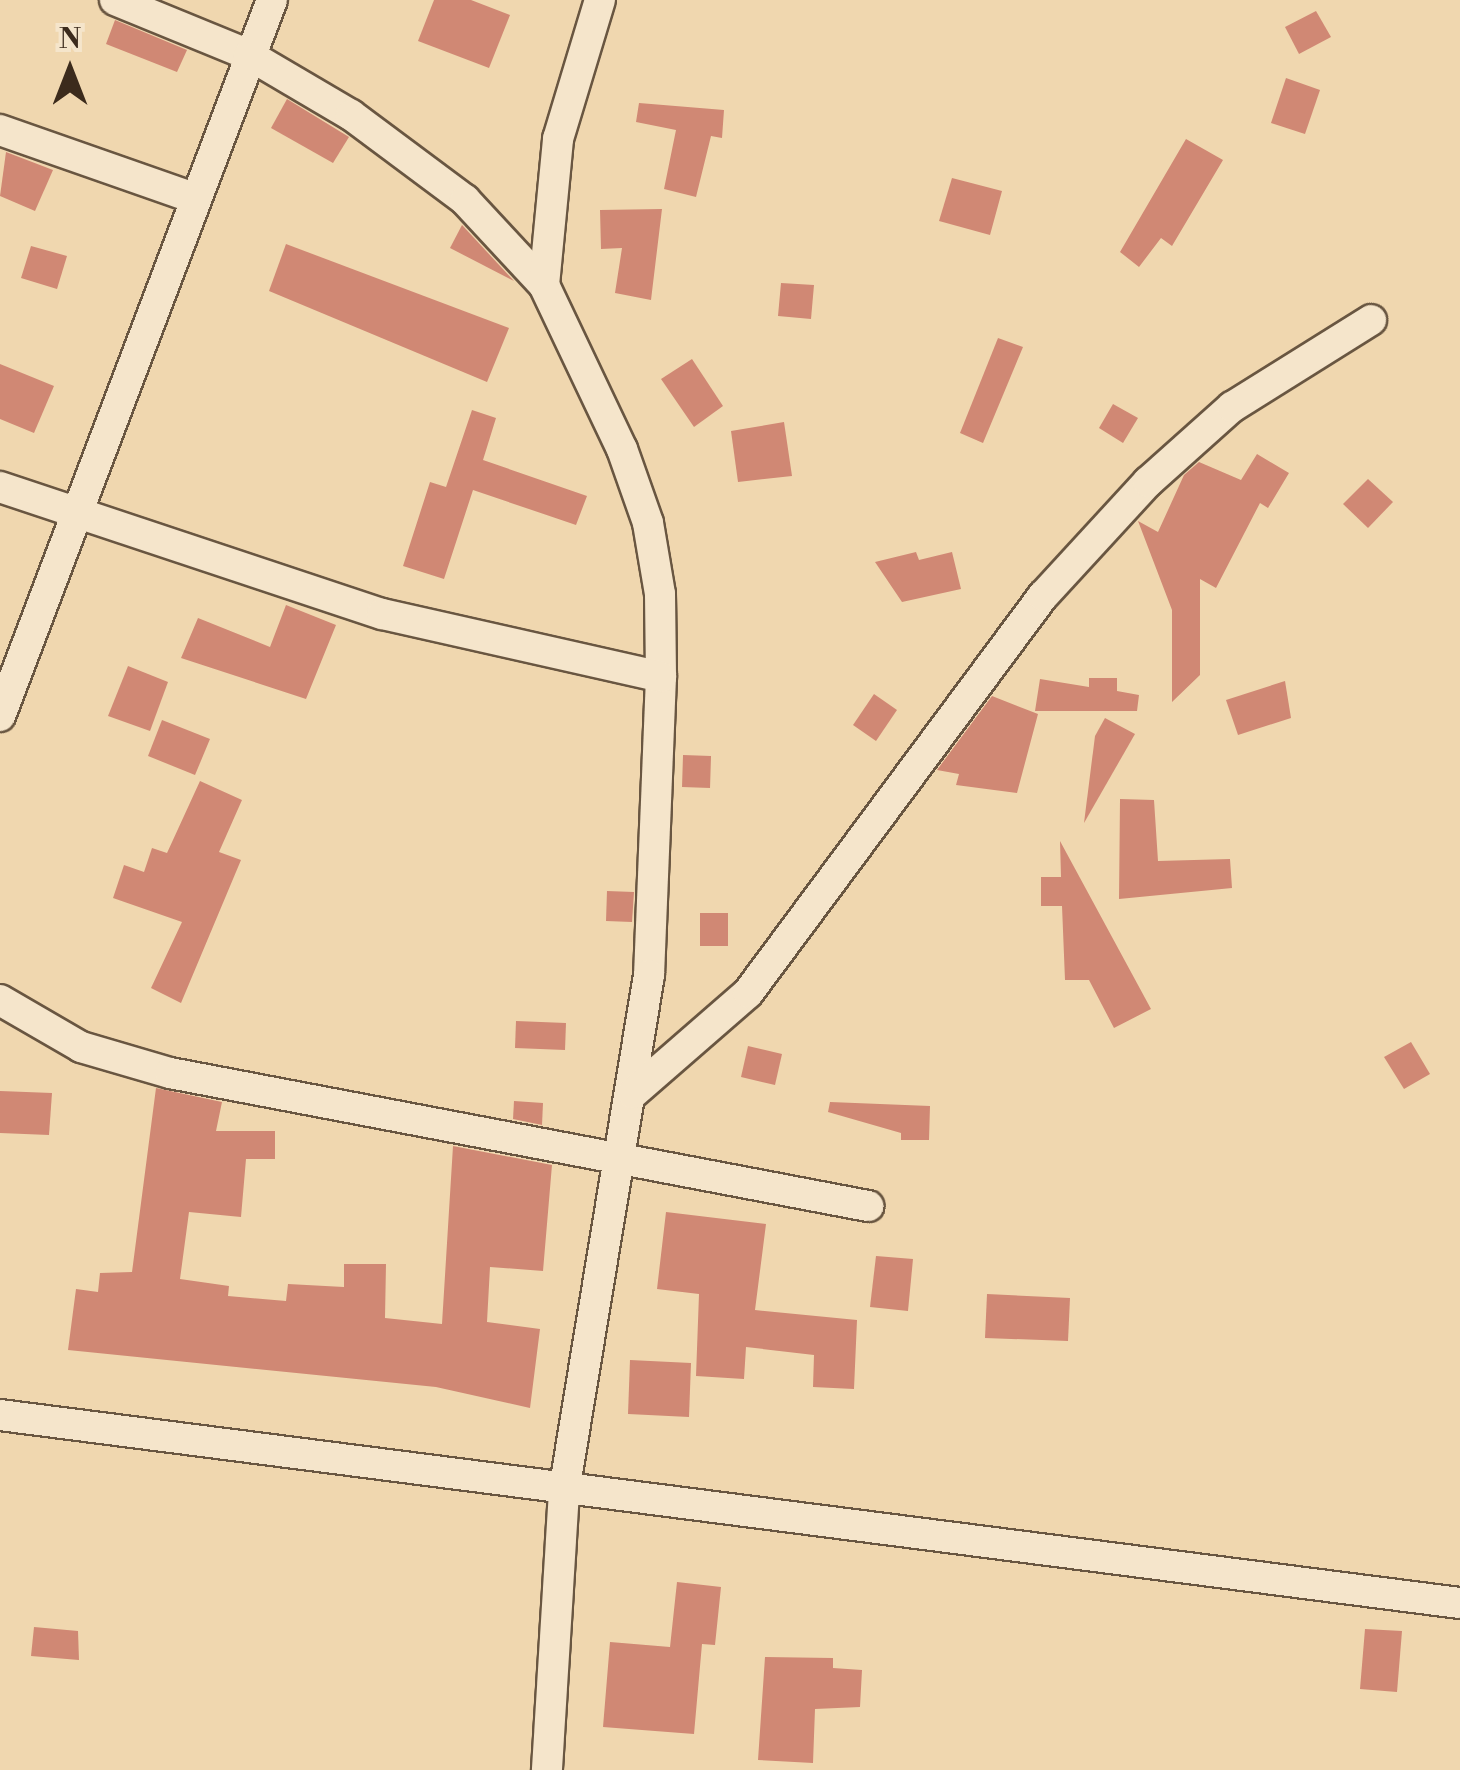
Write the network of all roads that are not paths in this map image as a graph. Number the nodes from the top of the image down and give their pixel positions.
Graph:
1 (115, 0) edge
2 (272, 0) edge
3 (600, 0) edge
4 (249, 55) junction
5 (0, 130) edge
6 (194, 198) junction
7 (544, 285) junction
8 (1370, 320) dead end
9 (0, 488) edge
10 (76, 517) junction
11 (661, 678) junction
12 (0, 716) edge
13 (0, 1000) edge
14 (633, 1093) junction
15 (620, 1153) junction
16 (868, 1206) dead end
17 (0, 1415) edge
18 (564, 1491) junction
19 (1460, 1603) edge
20 (547, 1770) edge

1 - 4 street
2 - 4 street
3 - 7 street
4 - 6 street
4 - 7 street
5 - 6 street
6 - 10 street
7 - 11 street
8 - 14 street
9 - 10 street
10 - 11 street
10 - 12 street
11 - 14 street
13 - 15 street
14 - 15 street
15 - 16 street
15 - 18 street
17 - 18 street
18 - 19 street
18 - 20 street

